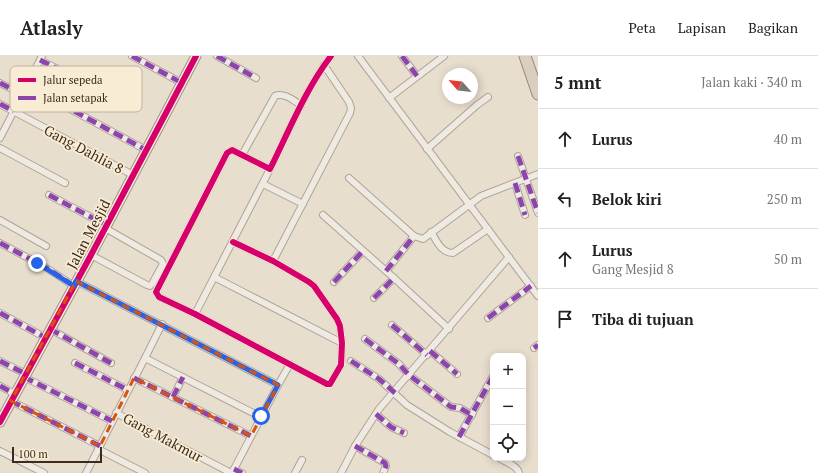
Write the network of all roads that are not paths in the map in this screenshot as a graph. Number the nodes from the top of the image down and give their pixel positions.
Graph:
1 (132, 56) edge
2 (196, 56) edge
3 (217, 56) edge
4 (331, 56) edge
5 (358, 56) edge
6 (402, 56) edge
7 (444, 56) edge
8 (525, 56) edge
9 (41, 58) edge
10 (324, 64) junction
11 (55, 66) edge
12 (417, 76) junction
13 (256, 78) dead end
14 (0, 83) edge
15 (182, 83) junction
16 (10, 88) edge
17 (538, 94) edge
18 (488, 97) dead end
19 (389, 98) junction
20 (0, 104) edge
21 (301, 105) junction
22 (10, 109) edge
23 (13, 112) edge
24 (16, 112) edge
25 (76, 112) edge
26 (0, 138) edge
27 (0, 148) edge
28 (427, 149) junction
29 (146, 150) junction
30 (242, 155) junction
31 (518, 156) dead end
32 (270, 168) junction
33 (538, 174) edge
34 (133, 175) junction
35 (349, 178) dead end
36 (526, 179) junction
37 (65, 183) dead end
38 (515, 183) junction
39 (263, 184) junction
40 (49, 195) dead end
41 (302, 204) junction
42 (468, 204) junction
43 (538, 213) edge
44 (323, 215) dead end
45 (525, 215) dead end
46 (0, 220) edge
47 (105, 227) junction
48 (488, 230) junction
49 (431, 232) junction
50 (414, 236) junction
51 (232, 242) junction
52 (0, 243) edge
53 (46, 246) dead end
54 (363, 251) junction
55 (91, 255) junction
56 (509, 258) junction
57 (273, 261) junction
58 (386, 270) junction
59 (214, 277) junction
60 (394, 278) junction
61 (334, 282) dead end
62 (75, 284) junction
63 (531, 286) junction
64 (538, 296) edge
65 (374, 298) dead end
66 (0, 313) edge
67 (195, 314) junction
68 (488, 318) dead end
69 (162, 324) junction
70 (392, 325) dead end
71 (50, 329) junction
72 (448, 329) junction
73 (46, 338) junction
74 (364, 339) dead end
75 (342, 343) junction
76 (428, 353) junction
77 (145, 358) junction
78 (0, 361) edge
79 (351, 361) dead end
80 (75, 363) dead end
81 (111, 363) dead end
82 (290, 364) junction
83 (457, 374) dead end
84 (409, 375) junction
85 (25, 376) junction
86 (183, 377) junction
87 (134, 378) junction
88 (490, 382) edge
89 (278, 385) junction
90 (0, 386) edge
91 (128, 390) junction
92 (395, 393) junction
93 (13, 397) junction
94 (173, 397) junction
95 (116, 413) junction
96 (376, 414) junction
97 (472, 415) junction
98 (261, 416) junction
99 (1, 418) edge
100 (112, 421) junction
101 (404, 433) dead end
102 (251, 436) junction
103 (460, 437) junction
104 (355, 446) junction
105 (99, 448) junction
106 (0, 451) edge
107 (490, 453) edge
108 (302, 460) dead end
109 (505, 461) edge
110 (232, 472) edge
111 (44, 473) edge
112 (86, 473) edge
113 (145, 473) edge
114 (242, 473) edge
115 (295, 473) edge
116 (341, 473) edge
117 (383, 473) edge
118 (519, 473) edge

1 - 15 street
2 - 15 street, Jalan Mesjid
3 - 13 street
4 - 10 street
5 - 19 street
6 - 12 street
7 - 12 street
8 - 17 highway
9 - 11 street
10 - 21 street
10 - 41 street
12 - 19 street
14 - 16 street
15 - 29 street, Jalan Mesjid
18 - 28 street
19 - 28 street
20 - 22 street, Gang Dahlia 8
21 - 30 street
21 - 32 street
23 - 26 street
24 - 34 street, Gang Dahlia 8
25 - 29 street
27 - 37 street
28 - 42 street
29 - 34 street, Jalan Mesjid
30 - 32 street
30 - 67 street
31 - 36 street
32 - 39 street
33 - 36 street
34 - 47 street, Jalan Mesjid
35 - 50 street
36 - 38 street
36 - 43 street
38 - 42 street
38 - 45 street
39 - 41 street
39 - 51 street
40 - 47 street
41 - 57 street
42 - 48 street
42 - 49 street
44 - 54 street
46 - 53 street
47 - 55 street, Jalan Mesjid
47 - 55 street
48 - 49 street
48 - 56 street
49 - 50 street
50 - 58 street
51 - 57 street
51 - 59 street
52 - 62 street
54 - 58 street
54 - 61 street
55 - 62 street, Jalan Mesjid
56 - 63 street
56 - 72 street
57 - 75 street
58 - 60 street
59 - 67 street
59 - 75 street
60 - 65 street
60 - 72 street
62 - 69 street
62 - 71 street, Jalan Mesjid
63 - 64 street
63 - 68 street
66 - 73 street
67 - 82 street
69 - 77 street
69 - 89 street
70 - 76 street
71 - 73 street, Jalan Mesjid
71 - 81 street
72 - 76 street
73 - 85 street, Jalan Mesjid
74 - 84 street
75 - 82 street
76 - 83 street
76 - 84 street
77 - 86 street
77 - 87 street
78 - 85 street
79 - 92 street
80 - 91 street
82 - 89 street
84 - 92 street
84 - 97 street
85 - 93 street, Jalan Mesjid
85 - 100 street
86 - 94 street
86 - 98 street
87 - 91 street
87 - 94 street
88 - 97 street
89 - 98 street
90 - 93 street
91 - 95 street
92 - 96 street
92 - 103 street
93 - 99 street, Jalan Mesjid
93 - 105 street
94 - 102 street
95 - 100 street
95 - 110 street, Gang Makmur
96 - 101 street
96 - 104 street
97 - 103 street
98 - 102 street
100 - 105 street
102 - 110 street
103 - 107 street
104 - 116 street
104 - 117 street
105 - 112 street
105 - 113 street
106 - 111 street
108 - 115 street
109 - 118 street
110 - 114 street, Gang Makmur

